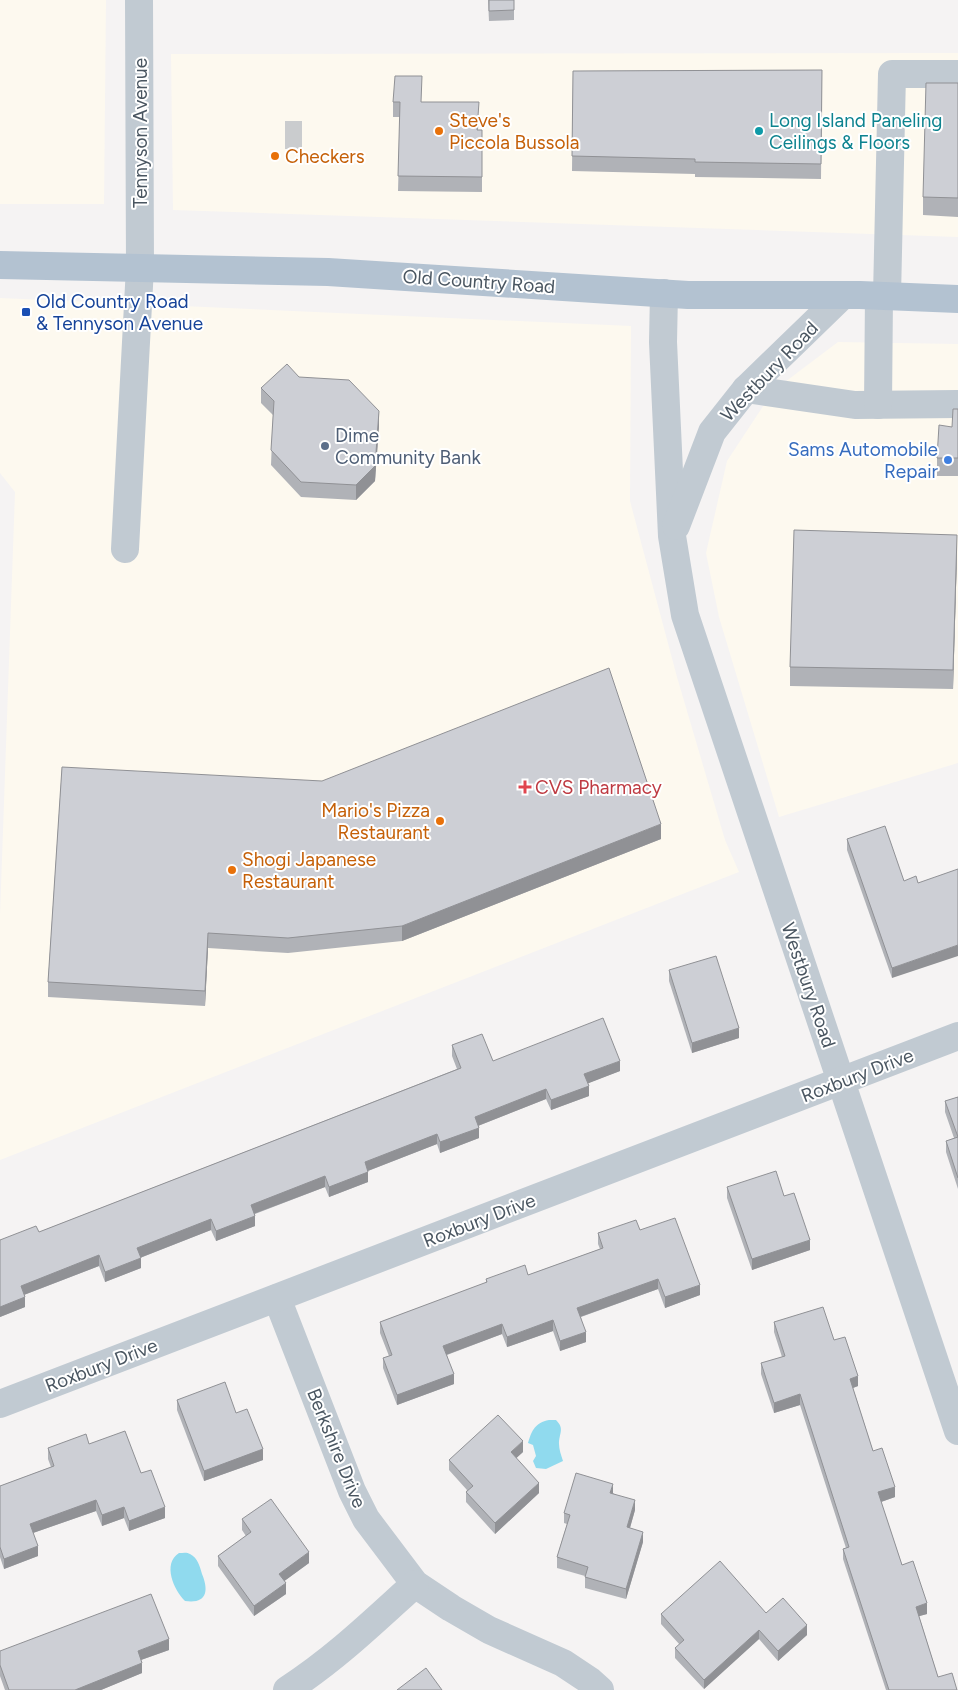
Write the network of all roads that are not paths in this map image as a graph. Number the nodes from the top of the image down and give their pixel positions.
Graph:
1 (139, 0) edge
2 (958, 74) edge
3 (0, 265) edge
4 (140, 267) junction
5 (664, 293) junction
6 (842, 296) junction
7 (883, 296) junction
8 (958, 299) edge
9 (746, 389) junction
10 (958, 404) edge
11 (878, 405) junction
12 (672, 536) junction
13 (125, 549) dead end
14 (958, 1036) edge
15 (842, 1081) junction
16 (277, 1298) junction
17 (0, 1404) edge
18 (958, 1431) edge
19 (415, 1584) junction
20 (287, 1690) edge
21 (600, 1690) edge

1 - 4 street, Tennyson Avenue
2 - 7 street
3 - 4 main road, Old Country Road
4 - 5 main road, Old Country Road
4 - 13 street, Tennyson Avenue
5 - 6 main road, Old Country Road
5 - 12 street, Westbury Road
6 - 7 main road, Old Country Road
6 - 9 street, Westbury Road
7 - 8 main road, Old Country Road
7 - 11 street
9 - 11 street
9 - 12 street, Westbury Road
10 - 11 street
12 - 15 street, Westbury Road
14 - 15 street, Roxbury Drive
15 - 16 street, Roxbury Drive
15 - 18 street, Westbury Road
16 - 17 street, Roxbury Drive
16 - 19 street, Berkshire Drive
19 - 20 street
19 - 21 street, Berkshire Drive

